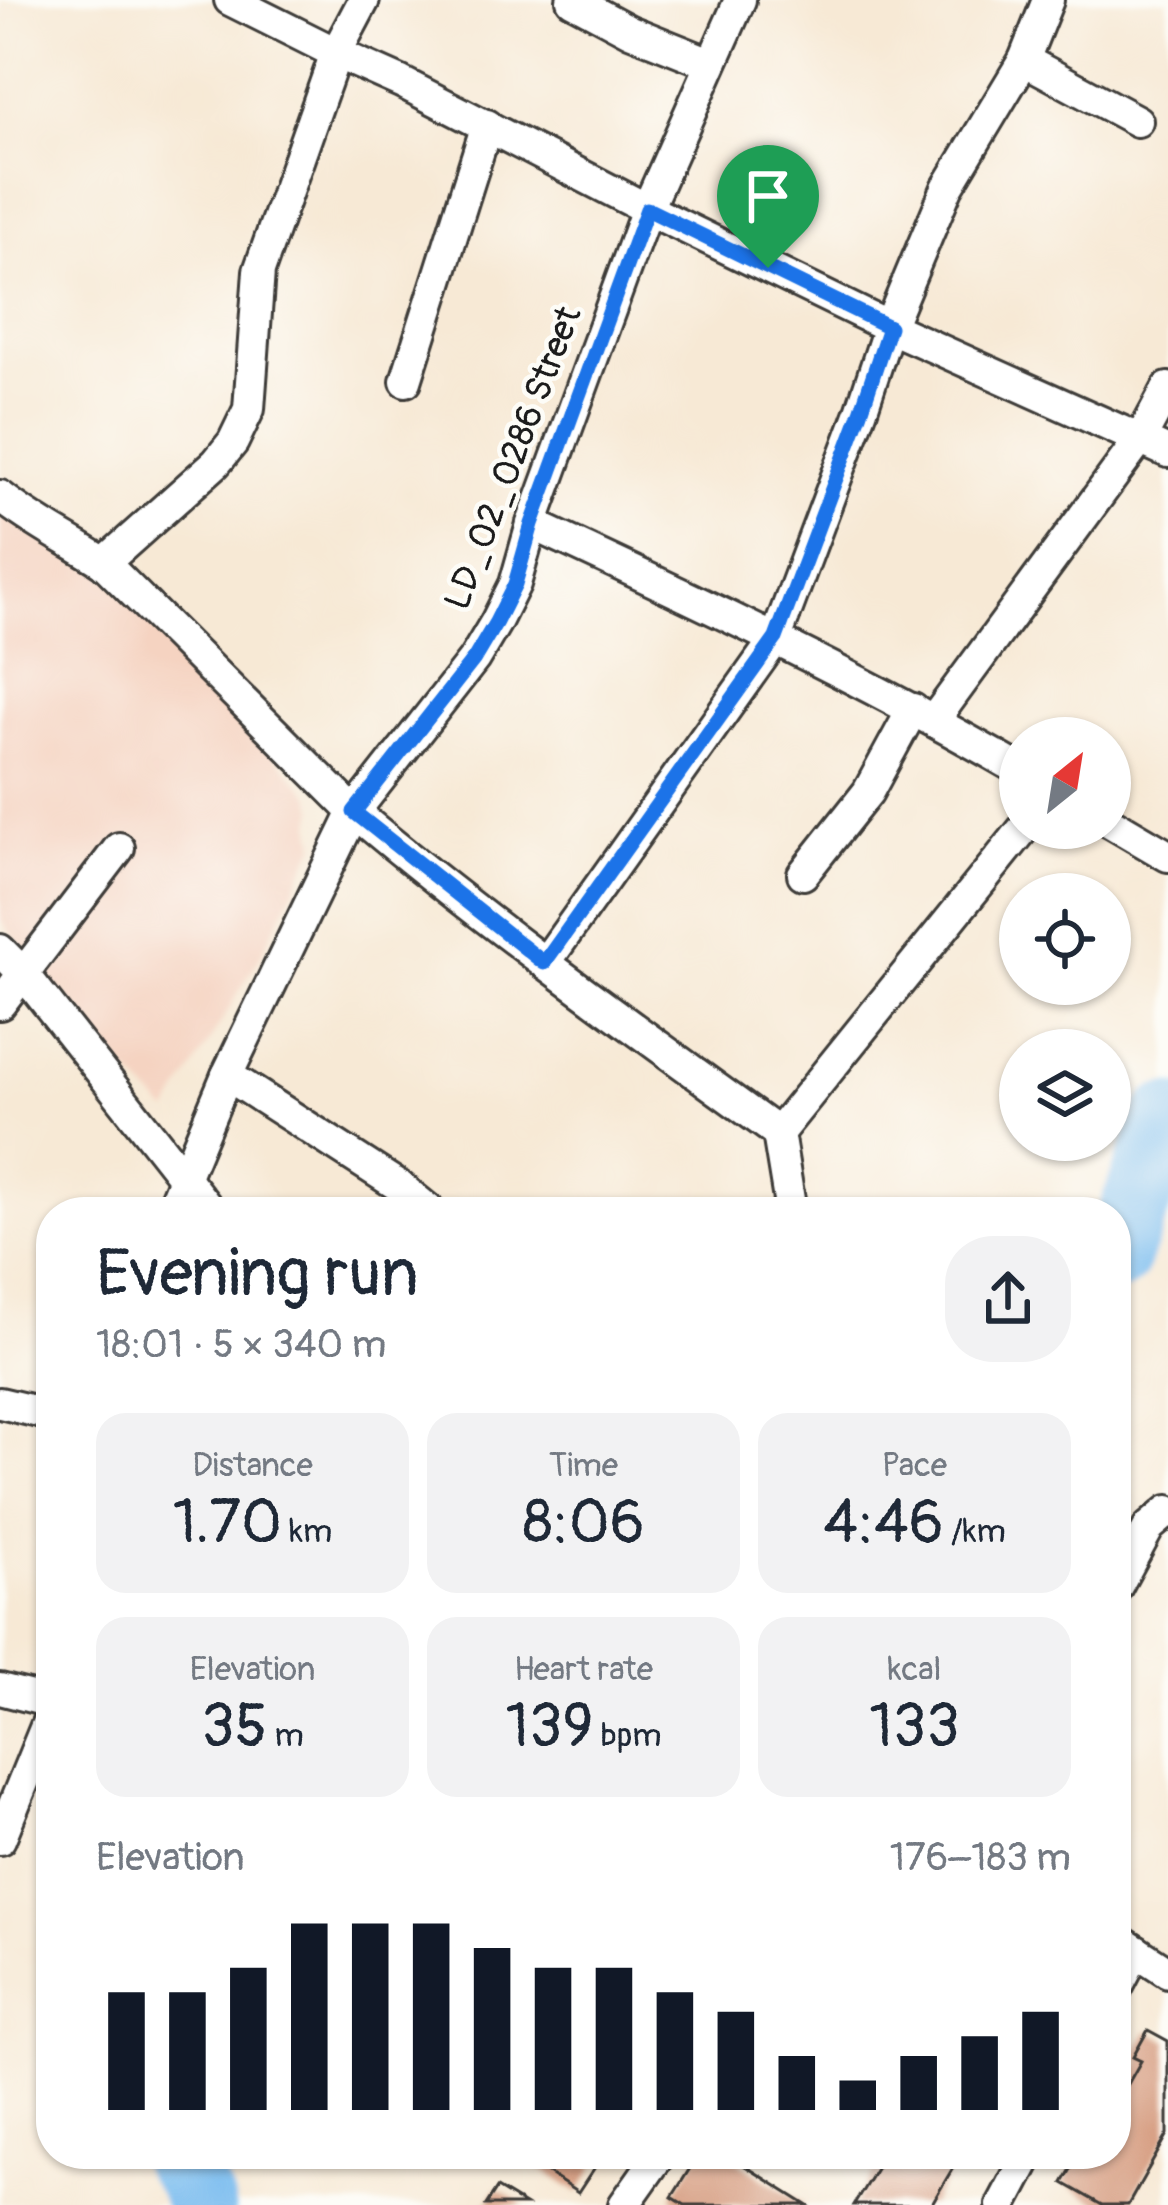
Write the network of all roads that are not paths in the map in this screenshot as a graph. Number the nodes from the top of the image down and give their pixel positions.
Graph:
1 (230, 0) edge
2 (364, 0) edge
3 (572, 0) edge
4 (740, 0) edge
5 (1048, 0) edge
6 (336, 53) junction
7 (1024, 60) junction
8 (710, 63) junction
9 (1137, 121) dead end
10 (488, 125) junction
11 (647, 209) junction
12 (889, 327) junction
13 (406, 381) dead end
14 (1168, 388) edge
15 (1154, 445) edge
16 (0, 496) edge
17 (532, 524) junction
18 (104, 563) junction
19 (776, 638) junction
20 (924, 714) junction
21 (999, 758) edge
22 (354, 812) junction
23 (1131, 834) edge
24 (119, 848) dead end
25 (1007, 849) edge
26 (1168, 856) edge
27 (802, 874) dead end
28 (0, 950) edge
29 (544, 963) junction
30 (24, 974) junction
31 (0, 1004) edge
32 (227, 1075) junction
33 (778, 1133) junction
34 (184, 1177) junction
35 (176, 1197) edge
36 (199, 1197) edge
37 (413, 1197) edge
38 (789, 1197) edge
39 (0, 1403) edge
40 (36, 1411) edge
41 (1168, 1511) edge
42 (1131, 1560) edge
43 (0, 1689) edge
44 (36, 1708) edge
45 (36, 1750) edge
46 (0, 1839) edge
47 (1131, 1948) edge
48 (1168, 1972) edge
49 (649, 2169) edge
50 (1021, 2169) edge
51 (624, 2205) edge
52 (1002, 2205) edge

1 - 6 street
2 - 6 street
3 - 8 street
4 - 8 street, LD_02_0286 Street
5 - 7 street
6 - 10 street
6 - 18 street
7 - 9 street
7 - 12 street
8 - 11 street, LD_02_0286 Street
10 - 11 street
10 - 13 street
11 - 12 street
11 - 17 street, LD_02_0286 Street
12 - 15 street
12 - 19 street
14 - 15 street
15 - 20 street
16 - 18 street
17 - 19 street
17 - 22 street, LD_02_0286 Street
18 - 22 street
19 - 20 street
19 - 29 street
20 - 21 street
20 - 27 street
22 - 29 street
22 - 32 street, LD_02_0286 Street
23 - 26 street
24 - 30 street
25 - 33 street
28 - 30 street
29 - 33 street
30 - 31 street
30 - 34 street
32 - 34 street, LD_02_0286 Street
32 - 37 street
33 - 38 street
34 - 35 street, LD_02_0286 Street
34 - 36 street
39 - 40 street
41 - 42 street
43 - 44 street
45 - 46 street
47 - 48 street
49 - 51 street
50 - 52 street

